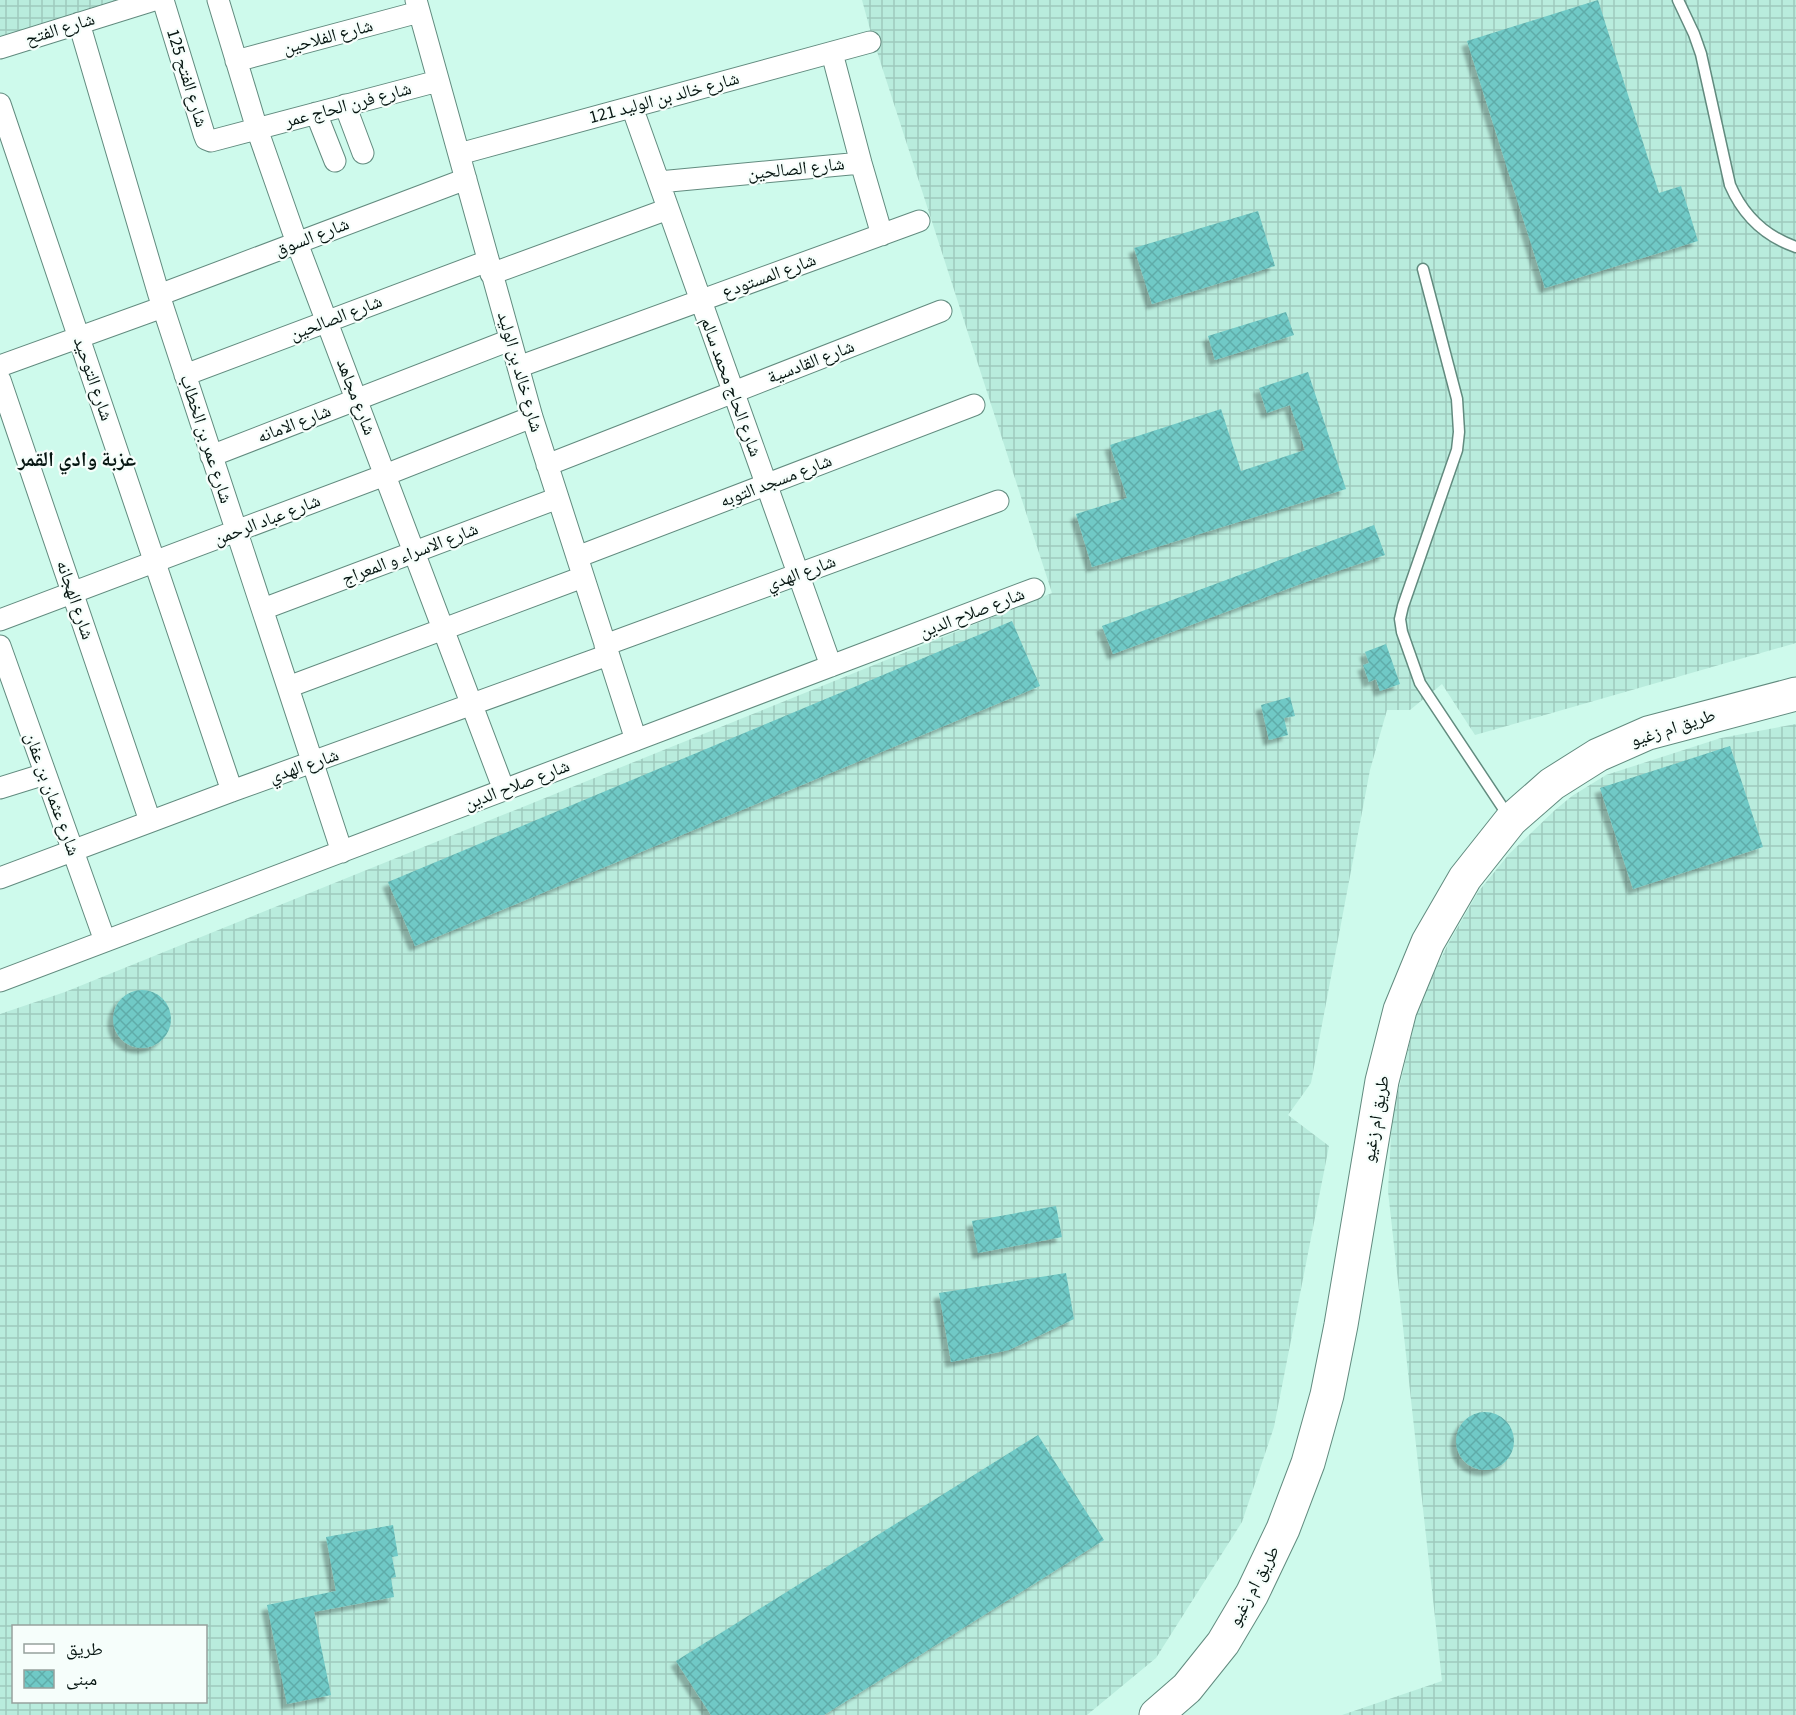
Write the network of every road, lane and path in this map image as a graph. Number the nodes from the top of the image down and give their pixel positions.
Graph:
1 (154, 0) edge
2 (163, 0) edge
3 (218, 0) edge
4 (1678, 0) edge
5 (418, 6) edge
6 (79, 23) junction
7 (870, 42) dead end
8 (0, 48) edge
9 (832, 53) junction
10 (236, 61) junction
11 (438, 81) junction
12 (0, 104) edge
13 (345, 105) junction
14 (633, 107) junction
15 (316, 113) junction
16 (257, 129) junction
17 (363, 153) dead end
18 (459, 154) junction
19 (334, 161) dead end
20 (861, 163) junction
21 (466, 179) junction
22 (659, 182) junction
23 (668, 209) junction
24 (919, 221) dead end
25 (882, 235) junction
26 (297, 243) junction
27 (1796, 247) edge
28 (489, 267) junction
29 (1423, 270) dead end
30 (161, 301) junction
31 (700, 301) junction
32 (941, 311) dead end
33 (327, 321) junction
34 (79, 338) junction
35 (510, 340) junction
36 (0, 366) edge
37 (518, 366) junction
38 (185, 375) junction
39 (0, 380) edge
40 (733, 393) junction
41 (356, 399) junction
42 (974, 405) dead end
43 (532, 417) junction
44 (211, 456) junction
45 (547, 465) junction
46 (385, 475) junction
47 (766, 485) junction
48 (558, 498) junction
49 (998, 501) dead end
50 (236, 531) junction
51 (414, 552) junction
52 (155, 562) junction
53 (580, 567) junction
54 (798, 574) junction
55 (1034, 589) dead end
56 (72, 592) junction
57 (263, 609) junction
58 (0, 620) edge
59 (443, 629) junction
60 (0, 646) edge
61 (606, 650) junction
62 (831, 666) junction
63 (288, 687) junction
64 (8, 693) edge
65 (1796, 694) edge
66 (472, 705) junction
67 (636, 740) junction
68 (313, 763) junction
69 (45, 774) junction
70 (0, 788) edge
71 (504, 790) junction
72 (232, 791) junction
73 (1511, 820) junction
74 (150, 821) junction
75 (73, 852) junction
76 (342, 852) junction
77 (0, 878) edge
78 (105, 941) junction
79 (0, 981) edge
80 (1156, 1715) edge

1 - 6 street, شارع الفتح
2 - 16 street, شارع الفتح 125
3 - 10 street, شارع مجاهد
4 - 27 lane
5 - 10 street, شارع الفلاحين
5 - 11 street, شارع خالد بن الوليد
6 - 8 street, شارع الفتح
6 - 30 street, شارع عمر بن الخطاب
7 - 9 street, شارع خالد بن الوليد 121
9 - 14 street, شارع خالد بن الوليد 121
9 - 20 street
10 - 16 street, شارع مجاهد
11 - 13 street, شارع فرن الحاج عمر
11 - 18 street, شارع خالد بن الوليد
12 - 34 street, شارع التوحيد
13 - 15 street, شارع فرن الحاج عمر
13 - 17 street
14 - 18 street, شارع خالد بن الوليد 121
14 - 22 street, شارع الحاج محمد سالم
15 - 16 street, شارع فرن الحاج عمر
15 - 19 street
16 - 26 street, شارع مجاهد
18 - 21 street, شارع خالد بن الوليد
20 - 22 street, شارع الصالحين
20 - 25 street
21 - 26 street, شارع السوق
21 - 28 street, شارع خالد بن الوليد
22 - 23 street, شارع الحاج محمد سالم
23 - 28 street, شارع الصالحين
23 - 31 street, شارع الحاج محمد سالم
24 - 25 street, شارع المستودع
25 - 31 street, شارع المستودع
26 - 30 street, شارع السوق
26 - 33 street, شارع مجاهد
28 - 33 street, شارع الصالحين
28 - 35 street, شارع خالد بن الوليد
29 - 73 lane
30 - 34 street, شارع السوق
30 - 38 street, شارع عمر بن الخطاب
31 - 37 street, شارع المستودع
31 - 40 street, شارع الحاج محمد سالم
32 - 40 street, شارع القادسية
33 - 38 street, شارع الصالحين
33 - 41 street, شارع مجاهد
34 - 36 street, شارع السوق
34 - 52 street, شارع التوحيد
35 - 37 street, شارع خالد بن الوليد
35 - 41 street, شارع الامانه
37 - 43 street, شارع خالد بن الوليد
38 - 44 street, شارع عمر بن الخطاب
39 - 56 street, شارع الهجانه
40 - 45 street, شارع القادسية
40 - 47 street, شارع الحاج محمد سالم
41 - 44 street, شارع الامانه
41 - 46 street, شارع مجاهد
42 - 47 street, شارع مسجد التوبه
43 - 45 street, شارع خالد بن الوليد
43 - 46 street, شارع عباد الرحمن
44 - 50 street, شارع عمر بن الخطاب
45 - 48 street, شارع خالد بن الوليد
46 - 50 street, شارع عباد الرحمن
46 - 51 street, شارع مجاهد
47 - 53 street, شارع مسجد التوبه
47 - 54 street, شارع الحاج محمد سالم
48 - 51 street, شارع الاسراء و المعراج
48 - 53 street, شارع خالد بن الوليد
49 - 54 street, شارع الهدي
50 - 52 street, شارع عباد الرحمن
50 - 57 street, شارع عمر بن الخطاب
51 - 57 street, شارع الاسراء و المعراج
51 - 59 street, شارع مجاهد
52 - 56 street, شارع عباد الرحمن
52 - 72 street, شارع التوحيد
53 - 59 street, شارع مسجد التوبه
53 - 61 street, شارع خالد بن الوليد
54 - 61 street, شارع الهدي
54 - 62 street, شارع الحاج محمد سالم
55 - 62 street, شارع صلاح الدين
56 - 58 street, شارع عباد الرحمن
56 - 74 street, شارع الهجانه
57 - 63 street, شارع عمر بن الخطاب
59 - 63 street, شارع مسجد التوبه
59 - 66 street, شارع مجاهد
60 - 64 street, شارع عثمان بن عفان
61 - 66 street, شارع الهدي
61 - 67 street, شارع خالد بن الوليد
62 - 67 street, شارع صلاح الدين
63 - 68 street, شارع عمر بن الخطاب
64 - 69 street, شارع عثمان بن عفان
65 - 73 main road, طريق ام زغيو
66 - 68 street, شارع الهدي
66 - 71 street, شارع مجاهد
67 - 71 street, شارع صلاح الدين
68 - 72 street, شارع الهدي
68 - 76 street, شارع عمر بن الخطاب
69 - 70 street
69 - 75 street, شارع عثمان بن عفان
71 - 76 street, شارع صلاح الدين
72 - 74 street, شارع الهدي
73 - 80 main road, طريق ام زغيو
74 - 75 street, شارع الهدي
75 - 77 street, شارع الهدي
75 - 78 street, شارع عثمان بن عفان
76 - 78 street, شارع صلاح الدين
78 - 79 street, شارع صلاح الدين

